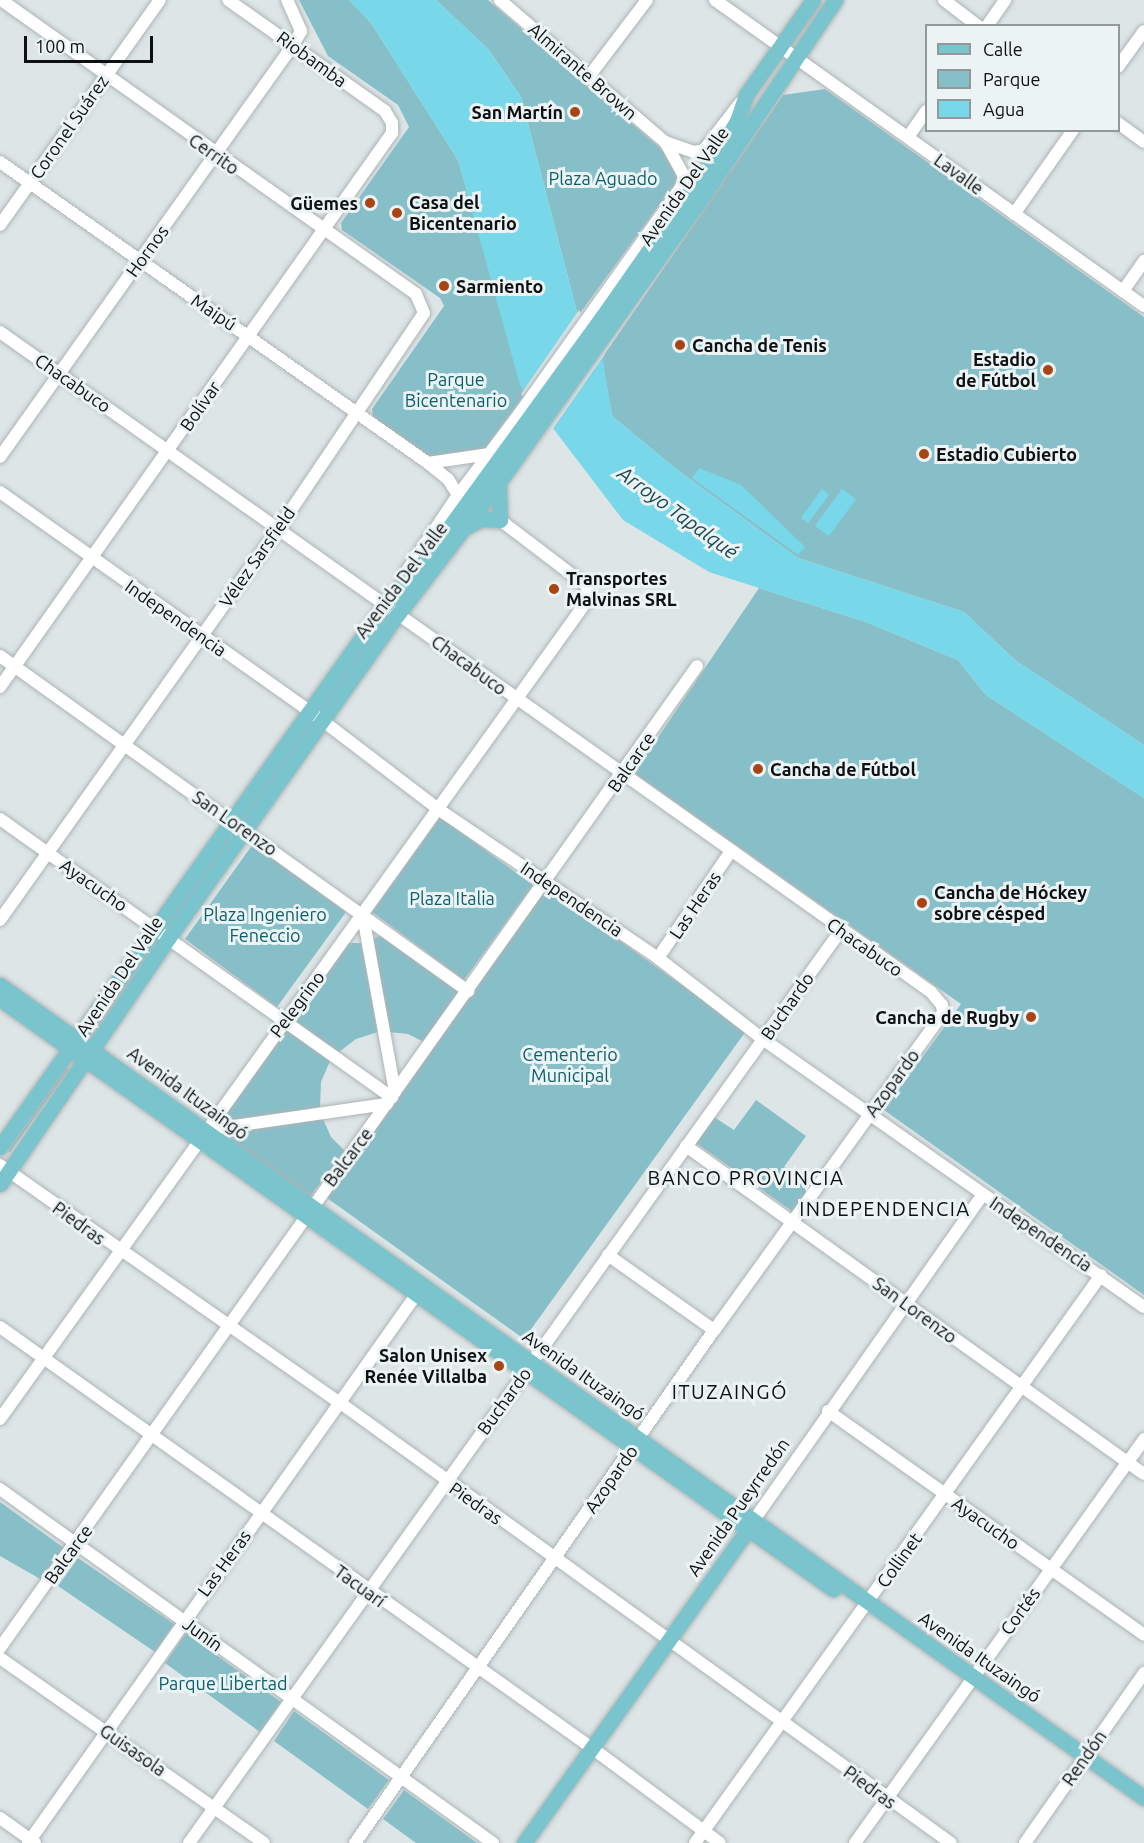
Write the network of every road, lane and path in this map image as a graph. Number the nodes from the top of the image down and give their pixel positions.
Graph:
1 (1, 0) edge
2 (160, 0) edge
3 (228, 0) edge
4 (287, 0) edge
5 (500, 0) edge
6 (508, 0) edge
7 (647, 0) edge
8 (715, 0) edge
9 (813, 0) edge
10 (835, 0) edge
11 (944, 0) edge
12 (1005, 0) edge
13 (514, 12) junction
14 (975, 24) edge
15 (988, 24) edge
16 (1144, 31) edge
17 (293, 45) junction
18 (780, 47) junction
19 (794, 57) junction
20 (1120, 66) edge
21 (590, 75) junction
22 (105, 77) junction
23 (746, 95) junction
24 (925, 114) edge
25 (392, 123) joint
26 (1120, 124) edge
27 (1072, 132) edge
28 (908, 137) junction
29 (665, 142) junction
30 (1144, 142) edge
31 (216, 155) junction
32 (0, 162) edge
33 (30, 182) junction
34 (1014, 214) junction
35 (0, 225) edge
36 (324, 231) junction
37 (1144, 261) edge
38 (139, 262) junction
39 (1123, 291) junction
40 (1144, 306) edge
41 (424, 308) joint
42 (602, 318) junction
43 (0, 332) edge
44 (250, 336) junction
45 (59, 374) junction
46 (356, 412) junction
47 (529, 420) junction
48 (168, 450) junction
49 (489, 454) junction
50 (0, 457) edge
51 (428, 463) junction
52 (499, 482) junction
53 (0, 492) edge
54 (458, 495) junction
55 (500, 520) junction
56 (279, 528) junction
57 (463, 528) junction
58 (92, 558) junction
59 (385, 605) junction
60 (398, 614) junction
61 (202, 636) junction
62 (0, 656) edge
63 (697, 666) dead end
64 (15, 667) junction
65 (0, 687) edge
66 (518, 701) junction
67 (309, 711) junction
68 (323, 721) junction
69 (124, 746) junction
70 (622, 775) junction
71 (438, 809) junction
72 (0, 819) edge
73 (232, 820) junction
74 (245, 830) junction
75 (731, 851) junction
76 (48, 852) junction
77 (546, 880) junction
78 (363, 916) junction
79 (0, 920) edge
80 (156, 928) junction
81 (841, 930) junction
82 (169, 937) junction
83 (658, 958) junction
84 (0, 985) edge
85 (468, 991) junction
86 (938, 998) joint
87 (0, 999) edge
88 (283, 1021) junction
89 (764, 1040) junction
90 (74, 1043) junction
91 (89, 1054) junction
92 (391, 1098) junction
93 (870, 1114) junction
94 (202, 1135) junction
95 (686, 1146) junction
96 (0, 1147) edge
97 (3, 1174) edge
98 (983, 1194) junction
99 (309, 1211) junction
100 (793, 1224) junction
101 (120, 1252) junction
102 (608, 1255) junction
103 (1101, 1275) junction
104 (420, 1289) junction
105 (905, 1301) junction
106 (1144, 1307) edge
107 (228, 1327) junction
108 (0, 1328) edge
109 (714, 1330) junction
110 (41, 1359) junction
111 (529, 1367) junction
112 (1022, 1387) junction
113 (339, 1402) junction
114 (828, 1411) junction
115 (0, 1419) edge
116 (151, 1436) junction
117 (1144, 1439) edge
118 (636, 1442) junction
119 (1128, 1463) junction
120 (1144, 1474) edge
121 (447, 1482) junction
122 (0, 1489) edge
123 (946, 1496) junction
124 (260, 1513) junction
125 (751, 1525) junction
126 (75, 1544) junction
127 (556, 1559) junction
128 (1050, 1569) junction
129 (367, 1591) junction
130 (865, 1605) junction
131 (183, 1620) junction
132 (1144, 1635) edge
133 (668, 1641) junction
134 (0, 1648) edge
135 (0, 1658) edge
136 (478, 1668) junction
137 (1144, 1673) edge
138 (970, 1680) junction
139 (291, 1698) junction
140 (783, 1723) junction
141 (106, 1731) junction
142 (592, 1748) junction
143 (1083, 1760) junction
144 (403, 1776) junction
145 (1144, 1798) edge
146 (885, 1799) junction
147 (213, 1808) junction
148 (1144, 1810) edge
149 (0, 1818) edge
150 (704, 1831) junction
151 (31, 1842) edge
152 (189, 1843) edge
153 (264, 1843) edge
154 (354, 1843) edge
155 (494, 1843) edge
156 (524, 1843) edge
157 (695, 1843) edge
158 (720, 1843) edge
159 (855, 1843) edge
160 (951, 1843) edge
161 (1024, 1843) edge

1 - 22 street, Cerrito
2 - 22 street, Coronel Suárez
3 - 17 street, Riobamba
4 - 17 street
5 - 13 street, Almirante Brown
6 - 13 street
7 - 21 street
8 - 18 street, Lavalle
9 - 18 main road, Avenida Del Valle
10 - 19 main road, Avenida Del Valle
11 - 14 street
12 - 15 street
13 - 21 street, Almirante Brown
16 - 20 street
17 - 25 street, Riobamba
17 - 31 street, Hornos
18 - 19 street, Lavalle
18 - 23 main road, Avenida Del Valle
19 - 28 street, Lavalle
19 - 42 main road, Avenida Del Valle
21 - 29 street, Almirante Brown
22 - 31 street, Cerrito
22 - 33 street, Coronel Suárez
23 - 29 street
23 - 42 main road, Avenida Del Valle
24 - 28 street
25 - 36 street, Bolívar
26 - 30 street
27 - 34 street
28 - 34 street, Lavalle
29 - 42 street, Avenida Del Valle
31 - 36 street, Cerrito
31 - 38 street, Hornos
32 - 33 street, Maipú
33 - 35 street, Coronel Suárez
33 - 38 street, Maipú
34 - 39 street, Lavalle
36 - 41 street, Cerrito
36 - 44 street, Bolívar
37 - 39 street
38 - 44 street, Maipú
38 - 45 street, Hornos
39 - 40 street, Lavalle
41 - 46 street, Vélez Sarsfield
42 - 47 main road, Avenida Del Valle
43 - 45 street, Chacabuco
44 - 46 street, Maipú
44 - 48 street, Bolívar
45 - 48 street, Chacabuco
45 - 50 street, Hornos
46 - 51 street, Maipú
46 - 56 street, Vélez Sarsfield
47 - 49 street, Avenida Del Valle
47 - 52 main road, Avenida Del Valle
47 - 59 main road, Avenida Del Valle
48 - 56 street, Chacabuco
48 - 58 street, Bolívar
49 - 51 street
49 - 54 street, Avenida Del Valle
51 - 54 street, Maipú
52 - 55 main road
52 - 57 main road, Avenida Del Valle
53 - 58 street, Independencia
54 - 59 street, Avenida Del Valle
55 - 57 main road
55 - 66 street, Pelegrino
56 - 59 street, Chacabuco
56 - 61 street, Vélez Sarsfield
57 - 60 main road, Avenida Del Valle
58 - 61 street, Independencia
58 - 64 street, Bolívar
59 - 60 street, Chacabuco
59 - 67 main road, Avenida Del Valle
60 - 66 street, Chacabuco
60 - 68 main road, Avenida Del Valle
61 - 67 street, Independencia
61 - 69 street, Vélez Sarsfield
62 - 64 street, San Lorenzo
63 - 70 street, Balcarce
64 - 65 street, Bolívar
64 - 69 street, San Lorenzo
66 - 70 street, Chacabuco
66 - 71 street, Pelegrino
67 - 68 street, Independencia
67 - 73 main road, Avenida Del Valle
68 - 71 street, Independencia
68 - 74 main road, Avenida Del Valle
69 - 73 street, San Lorenzo
69 - 76 street, Vélez Sarsfield
70 - 75 street, Chacabuco
70 - 77 street, Balcarce
71 - 77 street, Independencia
71 - 78 street, Pelegrino
72 - 76 street, Ayacucho
73 - 74 street, San Lorenzo
73 - 80 main road, Avenida Del Valle
74 - 78 street, San Lorenzo
74 - 82 main road, Avenida Del Valle
75 - 81 street, Chacabuco
75 - 83 street, Las Heras
76 - 79 street, Vélez Sarsfield
76 - 80 street, Ayacucho
77 - 83 street, Independencia
77 - 85 street, Balcarce
78 - 85 street, San Lorenzo
78 - 88 street, Pelegrino
78 - 92 street
80 - 82 street, Ayacucho
80 - 90 main road, Avenida Del Valle
81 - 86 street, Chacabuco
81 - 89 street, Buchardo
82 - 88 street, Ayacucho
82 - 91 main road, Avenida Del Valle
83 - 89 street, Independencia
84 - 90 main road, Avenida Ituzaingó
85 - 92 street, Balcarce
86 - 93 street, Azopardo
87 - 90 main road, Avenida Ituzaingó
88 - 92 street, Ayacucho
88 - 94 street, Pelegrino
89 - 93 street, Independencia
89 - 95 street, Buchardo
90 - 91 main road, Avenida Ituzaingó
90 - 96 main road, Avenida Del Valle
91 - 94 main road, Avenida Ituzaingó
91 - 97 main road, Avenida Del Valle
92 - 94 street
92 - 99 street, Balcarce
93 - 98 street, Independencia
93 - 100 street, Azopardo
94 - 99 main road, Avenida Ituzaingó
94 - 101 street, Pelegrino
95 - 100 street, San Lorenzo
95 - 102 street, Buchardo
97 - 101 street, Piedras
98 - 103 street, Independencia
98 - 105 street, Avenida Pueyrredón
99 - 104 main road, Avenida Ituzaingó
99 - 107 street, Balcarce
100 - 105 street, San Lorenzo
100 - 109 street, Azopardo
101 - 107 street, Piedras
101 - 110 street, Pelegrino
102 - 109 street
102 - 111 street, Buchardo
103 - 106 street, Independencia
103 - 112 street, Collinet
104 - 111 main road, Avenida Ituzaingó
104 - 113 street, Las Heras
105 - 112 street, San Lorenzo
105 - 114 street, Avenida Pueyrredón
107 - 113 street, Piedras
107 - 116 street, Balcarce
108 - 110 street, Tacuarí
109 - 118 street, Azopardo
110 - 115 street, Pelegrino
110 - 116 street, Tacuarí
111 - 118 main road, Avenida Ituzaingó
111 - 121 street, Buchardo
112 - 119 street, San Lorenzo
112 - 123 street, Collinet
113 - 121 street, Piedras
113 - 124 street, Las Heras
114 - 123 street, Ayacucho
114 - 125 street, Avenida Pueyrredón
116 - 124 street, Tacuarí
116 - 126 street, Balcarce
117 - 119 street, Cortés
118 - 125 main road, Avenida Ituzaingó
118 - 127 street, Azopardo
119 - 120 street, San Lorenzo
119 - 128 street, Cortés
121 - 127 street, Piedras
121 - 129 street, Buchardo
122 - 126 street, Junín
123 - 128 street, Ayacucho
123 - 130 street, Collinet
124 - 129 street, Tacuarí
124 - 131 street, Las Heras
125 - 130 main road, Avenida Ituzaingó
125 - 133 main road, Avenida Pueyrredón
126 - 131 street, Junín
126 - 134 street, Balcarce
127 - 133 street, Piedras
127 - 136 street, Azopardo
128 - 132 street, Ayacucho
128 - 138 street, Cortés
129 - 136 street, Tacuarí
129 - 139 street, Buchardo
130 - 138 main road, Avenida Ituzaingó
130 - 140 street, Collinet
131 - 139 street, Junín
131 - 141 street, Las Heras
133 - 140 street, Piedras
133 - 142 main road, Avenida Pueyrredón
135 - 141 street, Guisasola
136 - 142 street, Tacuarí
136 - 144 street, Azopardo
137 - 143 street, Rendón
138 - 143 main road, Avenida Ituzaingó
138 - 146 street, Cortés
139 - 144 street, Junín
139 - 147 street, Buchardo
140 - 146 street, Piedras
140 - 150 street, Collinet
141 - 147 street, Guisasola
141 - 151 street, Las Heras
142 - 150 street, Tacuarí
142 - 156 main road, Avenida Pueyrredón
143 - 145 main road, Avenida Ituzaingó
143 - 148 main road, Avenida Ituzaingó
143 - 161 street, Rendón
144 - 154 street, Azopardo
144 - 155 street, Junín
146 - 159 street, Cortés
146 - 160 street, Piedras
147 - 152 street, Buchardo
147 - 153 street, Guisasola
149 - 151 street
150 - 157 street, Collinet
150 - 158 street, Tacuarí

